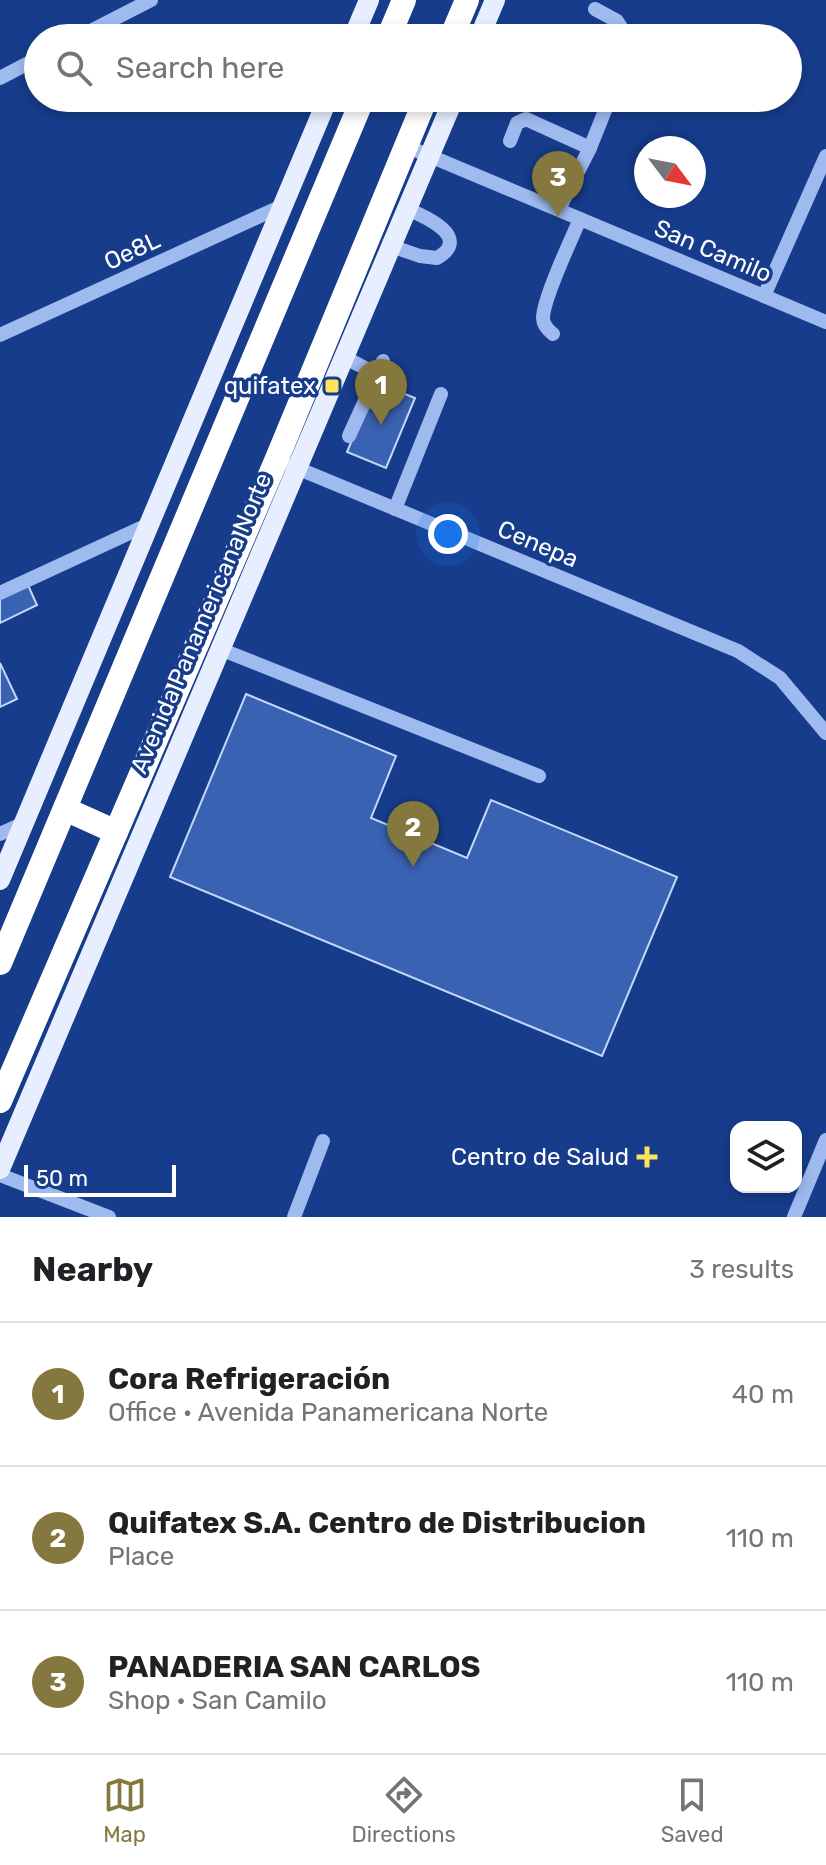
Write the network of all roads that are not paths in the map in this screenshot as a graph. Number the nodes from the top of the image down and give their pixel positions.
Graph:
1 (151, 0) edge
2 (369, 0) edge
3 (404, 0) edge
4 (467, 0) edge
5 (495, 0) edge
6 (595, 9) dead end
7 (104, 24) edge
8 (359, 24) edge
9 (394, 24) edge
10 (457, 24) edge
11 (485, 24) edge
12 (619, 24) edge
13 (24, 65) edge
14 (0, 78) edge
15 (322, 112) edge
16 (357, 112) edge
17 (420, 112) edge
18 (448, 112) edge
19 (604, 112) edge
20 (510, 141) dead end
21 (406, 146) junction
22 (590, 148) junction
23 (430, 155) junction
24 (826, 156) edge
25 (282, 206) junction
26 (407, 209) junction
27 (559, 209) junction
28 (580, 219) junction
29 (391, 246) junction
30 (764, 296) junction
31 (826, 322) edge
32 (553, 334) dead end
33 (0, 335) edge
34 (344, 357) junction
35 (441, 394) dead end
36 (349, 436) dead end
37 (287, 464) junction
38 (395, 509) junction
39 (147, 525) junction
40 (0, 593) edge
41 (220, 649) junction
42 (826, 733) edge
43 (539, 776) dead end
44 (65, 809) junction
45 (24, 823) junction
46 (116, 832) junction
47 (0, 834) edge
48 (0, 880) edge
49 (0, 963) edge
50 (0, 1101) edge
51 (826, 1140) edge
52 (323, 1141) dead end
53 (0, 1172) edge
54 (109, 1217) edge
55 (294, 1217) edge
56 (794, 1217) edge

1 - 7 street
2 - 8 main road
3 - 9 highway
4 - 10 highway
5 - 11 main road
6 - 12 street
13 - 14 street
15 - 25 main road
16 - 44 highway
17 - 21 highway, Avenida Panamericana Norte
18 - 23 main road, Avenida Panamericana Norte
19 - 22 street
20 - 22 street
21 - 23 street, San Camilo
21 - 37 highway, Avenida Panamericana Norte
22 - 27 street
23 - 26 main road, Avenida Panamericana Norte
23 - 27 street, San Camilo
24 - 30 street
25 - 33 street, Oe8L
25 - 39 main road
26 - 29 main road, Avenida Panamericana Norte
26 - 29 street
27 - 28 street, San Camilo
28 - 30 street, San Camilo
28 - 32 street
29 - 34 main road, Avenida Panamericana Norte
30 - 31 street, San Camilo
34 - 36 street
34 - 37 main road, Avenida Panamericana Norte
35 - 38 street
37 - 38 street, Cenepa
37 - 41 main road, Avenida Panamericana Norte
37 - 46 highway, Avenida Panamericana Norte
38 - 42 street, Cenepa
39 - 40 street
39 - 45 main road
41 - 43 street
41 - 53 main road, Avenida Panamericana Norte
44 - 46 highway
44 - 49 highway
45 - 47 street
45 - 48 main road
46 - 50 highway, Avenida Panamericana Norte
51 - 56 street
52 - 55 street
53 - 54 street

